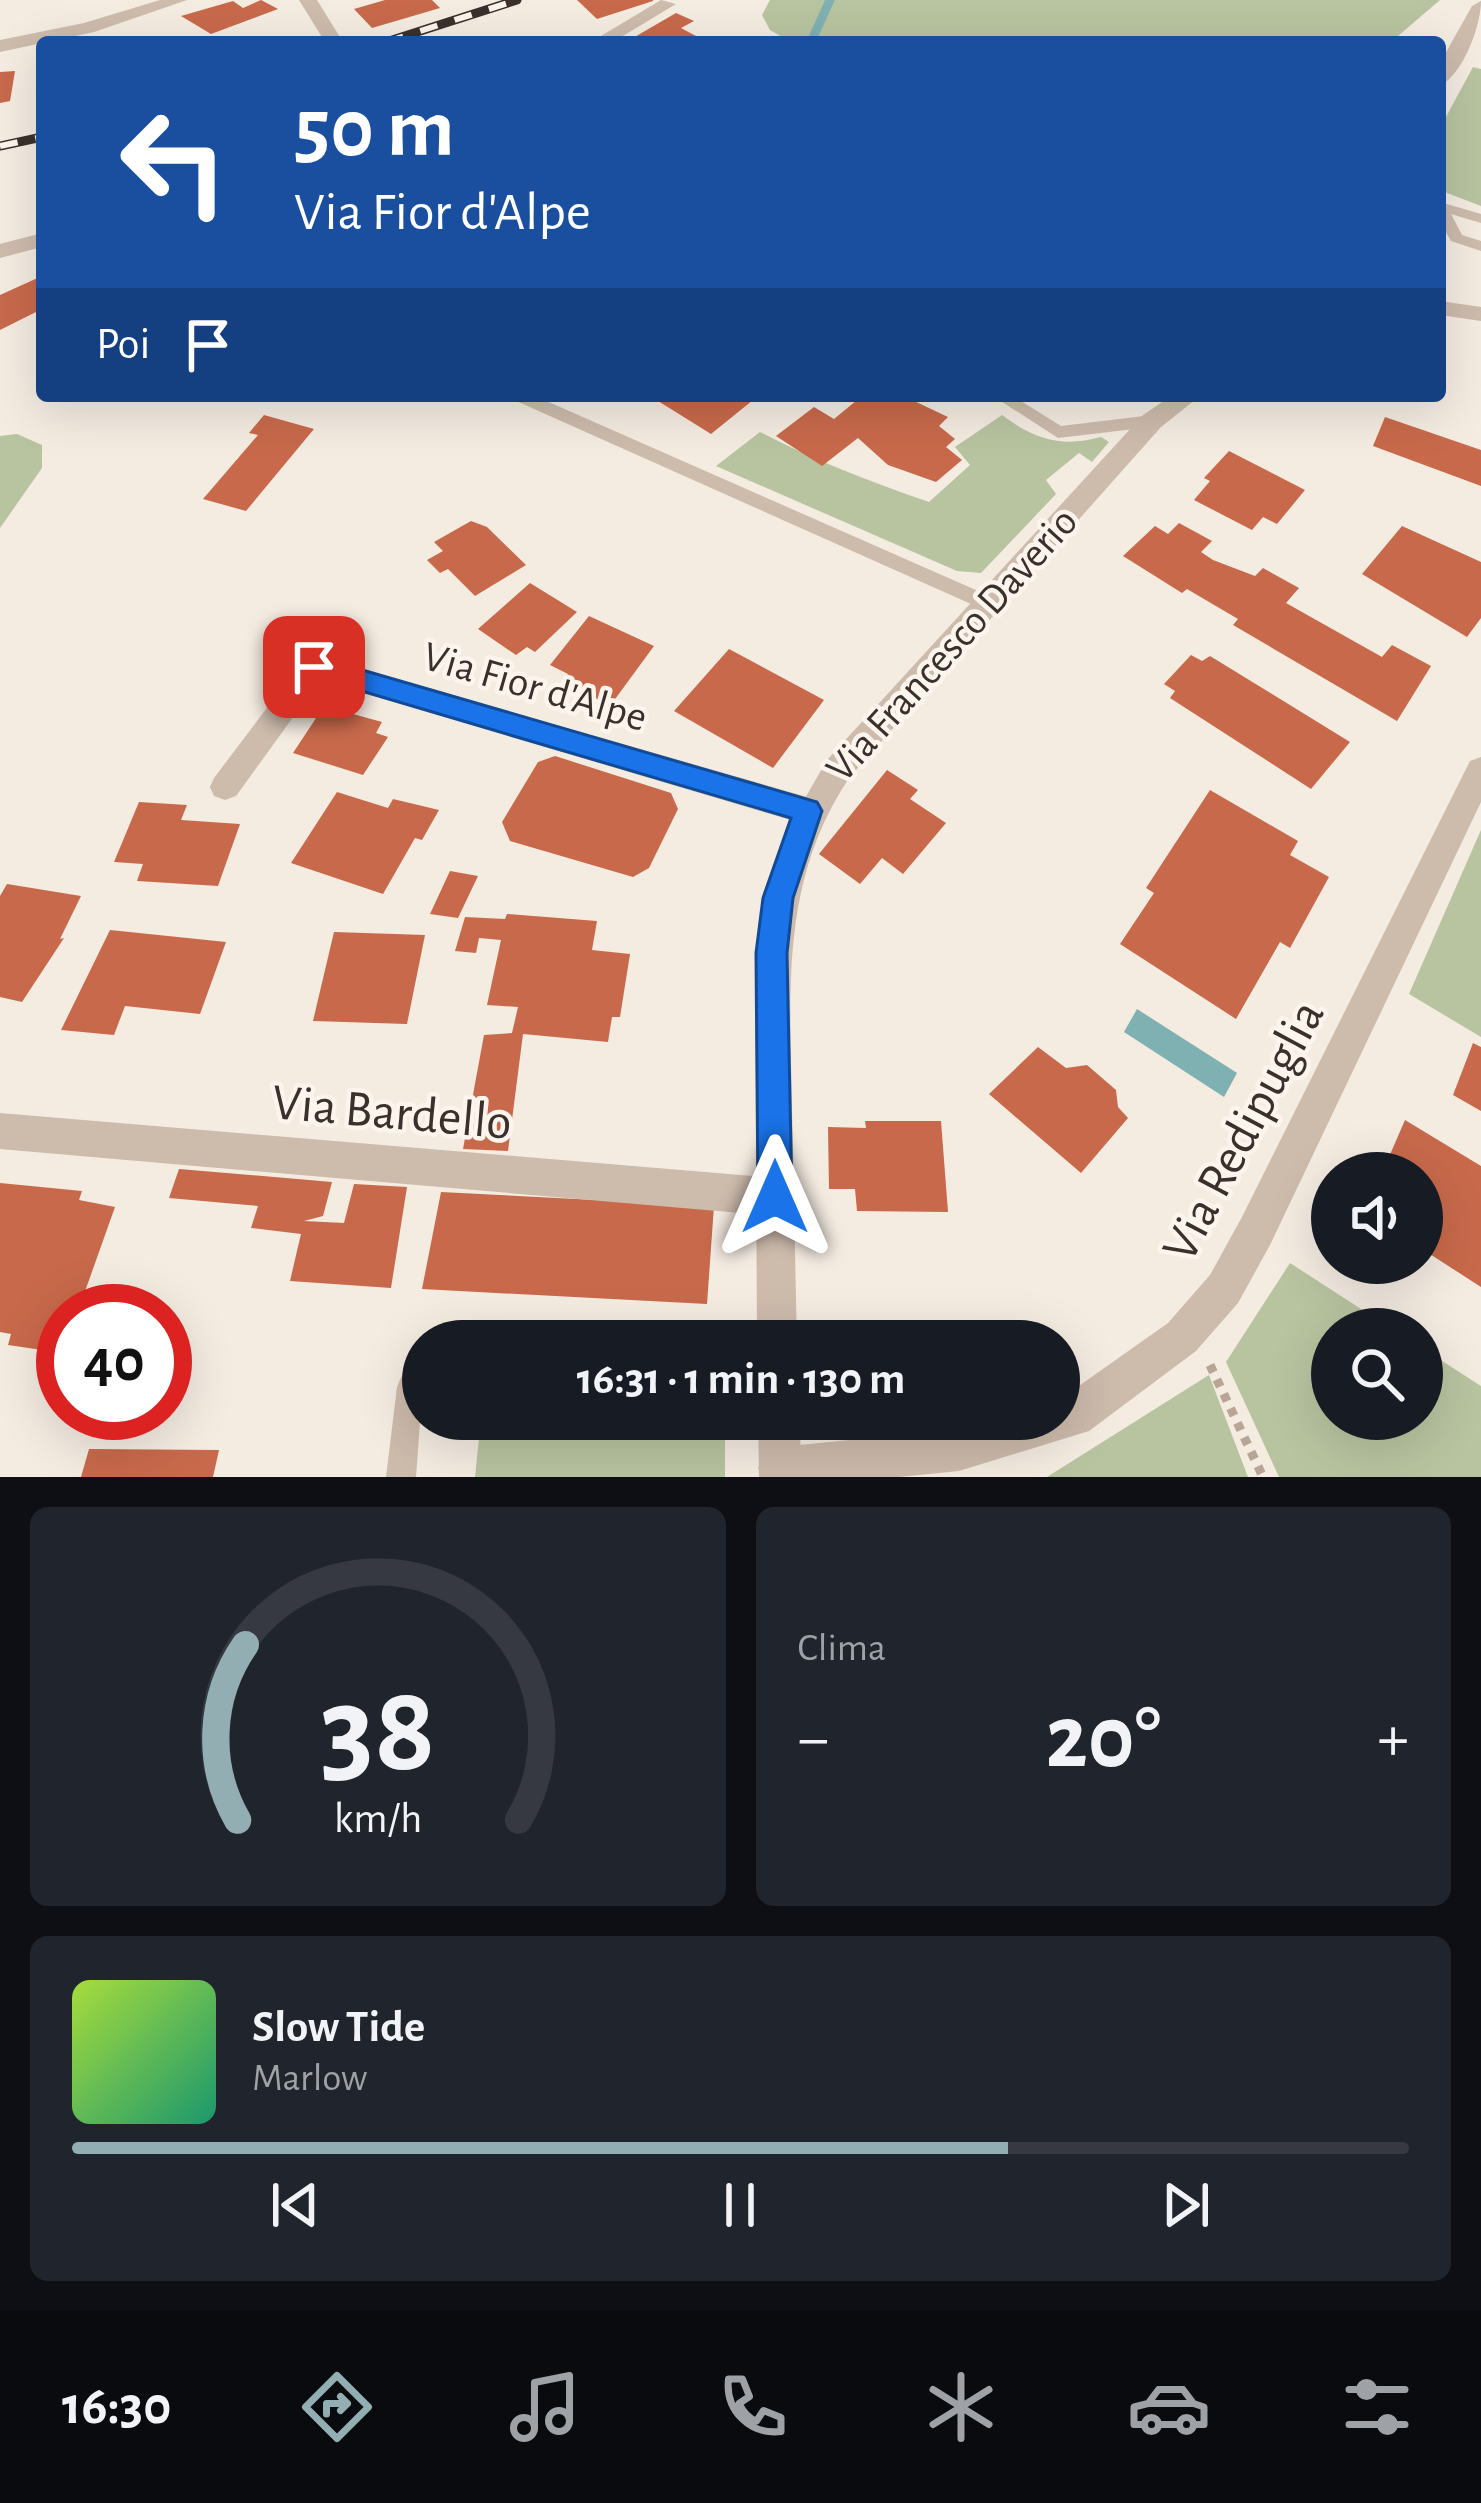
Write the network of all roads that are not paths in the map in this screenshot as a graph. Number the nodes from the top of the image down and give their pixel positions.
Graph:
1 (178, 0) edge
2 (308, 0) edge
3 (667, 4) dead end
4 (1481, 6) edge
5 (49, 36) edge
6 (330, 36) edge
7 (611, 36) edge
8 (36, 39) edge
9 (0, 46) edge
10 (1446, 69) edge
11 (1446, 209) edge
12 (1446, 219) edge
13 (1481, 219) edge
14 (36, 242) edge
15 (1481, 247) edge
16 (0, 251) edge
17 (1446, 309) edge
18 (1481, 315) edge
19 (1446, 318) edge
20 (534, 402) edge
21 (1010, 402) edge
22 (1171, 405) edge
23 (987, 603) junction
24 (1481, 770) edge
25 (225, 787) dead end
26 (807, 811) junction
27 (0, 1131) edge
28 (775, 1197) junction
29 (777, 1320) edge
30 (405, 1440) edge
31 (779, 1440) edge
32 (780, 1473) edge
33 (401, 1477) edge

1 - 5 street
2 - 6 street
3 - 7 street
4 - 10 street
8 - 9 street
11 - 13 lane
12 - 15 lane
14 - 16 street
17 - 18 street
18 - 19 street
20 - 23 lane
21 - 22 lane
22 - 23 street, Via Francesco Daverio
23 - 26 street, Via Francesco Daverio
24 - 32 street, Via Redipuglia
25 - 26 street, Via Fior d'Alpe
26 - 28 street, Via Francesco Daverio
27 - 28 street, Via Bardello
28 - 29 street, Via Francesco Daverio
30 - 33 lane
31 - 32 street

